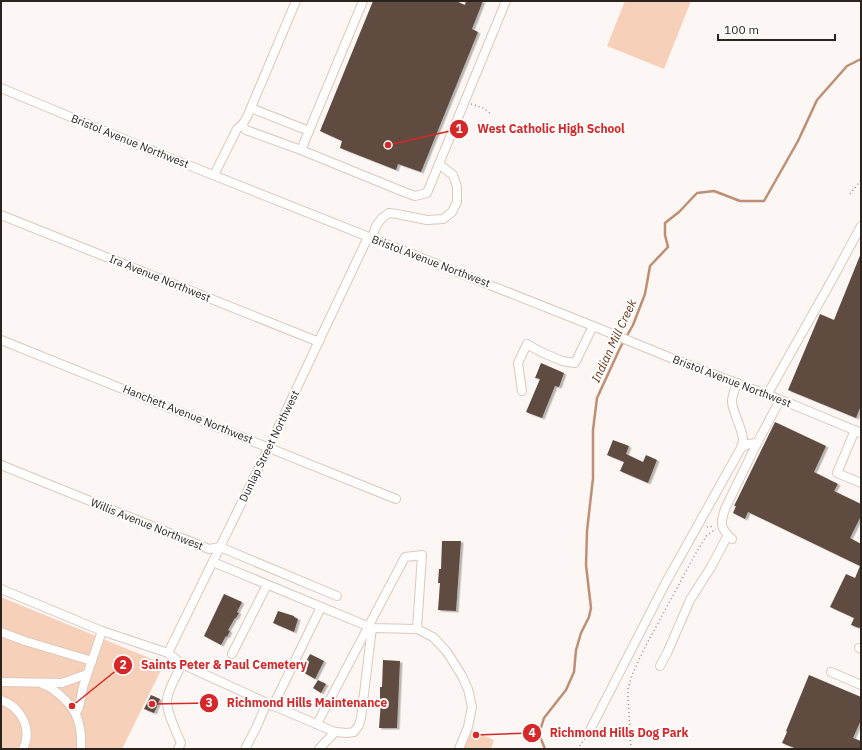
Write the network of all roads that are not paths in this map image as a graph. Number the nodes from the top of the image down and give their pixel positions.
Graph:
1 (296, 1) edge
2 (363, 1) edge
3 (506, 1) edge
4 (1, 88) edge
5 (251, 108) junction
6 (242, 125) junction
7 (309, 131) junction
8 (300, 150) junction
9 (439, 164) junction
10 (214, 175) junction
11 (1, 215) edge
12 (861, 226) edge
13 (370, 238) junction
14 (594, 326) junction
15 (1, 340) edge
16 (319, 342) junction
17 (738, 383) junction
18 (522, 391) dead end
19 (767, 395) junction
20 (780, 400) junction
21 (858, 432) edge
22 (757, 443) junction
23 (269, 447) junction
24 (741, 448) junction
25 (1, 465) edge
26 (861, 483) edge
27 (396, 499) dead end
28 (220, 547) junction
29 (213, 562) junction
30 (267, 585) junction
31 (1, 589) edge
32 (337, 596) dead end
33 (321, 607) junction
34 (370, 628) junction
35 (417, 629) junction
36 (102, 631) junction
37 (1, 632) edge
38 (168, 654) junction
39 (232, 654) dead end
40 (92, 661) junction
41 (182, 664) junction
42 (660, 666) dead end
43 (831, 672) dead end
44 (87, 674) junction
45 (1, 682) edge
46 (40, 683) junction
47 (861, 685) edge
48 (1, 700) edge
49 (270, 705) junction
50 (76, 713) junction
51 (317, 724) junction
52 (335, 732) junction
53 (589, 732) road end
54 (23, 749) edge
55 (81, 749) edge
56 (178, 749) edge
57 (245, 749) edge
58 (319, 749) edge
59 (459, 749) edge

1 - 5 street
2 - 7 street
3 - 9 street
4 - 10 street, Bristol Avenue Northwest
5 - 6 street
5 - 7 street
6 - 8 street
6 - 10 street
7 - 8 street
8 - 9 street
9 - 13 street, Dunlap Street Northwest
10 - 13 street, Bristol Avenue Northwest
11 - 16 street, Ira Avenue Northwest
12 - 19 street
13 - 14 street, Bristol Avenue Northwest
13 - 16 street, Dunlap Street Northwest
14 - 17 street, Bristol Avenue Northwest
14 - 18 street
15 - 23 street, Hanchett Avenue Northwest
16 - 23 street, Dunlap Street Northwest
17 - 19 street, Bristol Avenue Northwest
17 - 24 street
19 - 20 street, Bristol Avenue Northwest
20 - 21 street, Bristol Avenue Northwest
20 - 22 street
21 - 26 street
22 - 24 street
22 - 42 street
23 - 27 street, Hanchett Avenue Northwest
23 - 28 street, Dunlap Street Northwest
24 - 53 street
25 - 28 street, Willis Avenue Northwest
28 - 29 street, Dunlap Street Northwest
28 - 32 street, Willis Avenue Northwest
29 - 30 street
29 - 38 street, Dunlap Street Northwest
30 - 33 street
30 - 39 street
31 - 36 street
33 - 34 street
33 - 49 street
34 - 35 street
34 - 35 street
34 - 51 street
34 - 52 street
35 - 59 street
36 - 38 street
36 - 40 street
37 - 40 street
38 - 41 street
40 - 44 street
41 - 49 street
41 - 56 street
43 - 47 street
44 - 46 street
44 - 50 street
45 - 46 street
46 - 50 street
48 - 54 street
49 - 51 street
49 - 57 street
50 - 55 street
51 - 52 street
52 - 58 street

